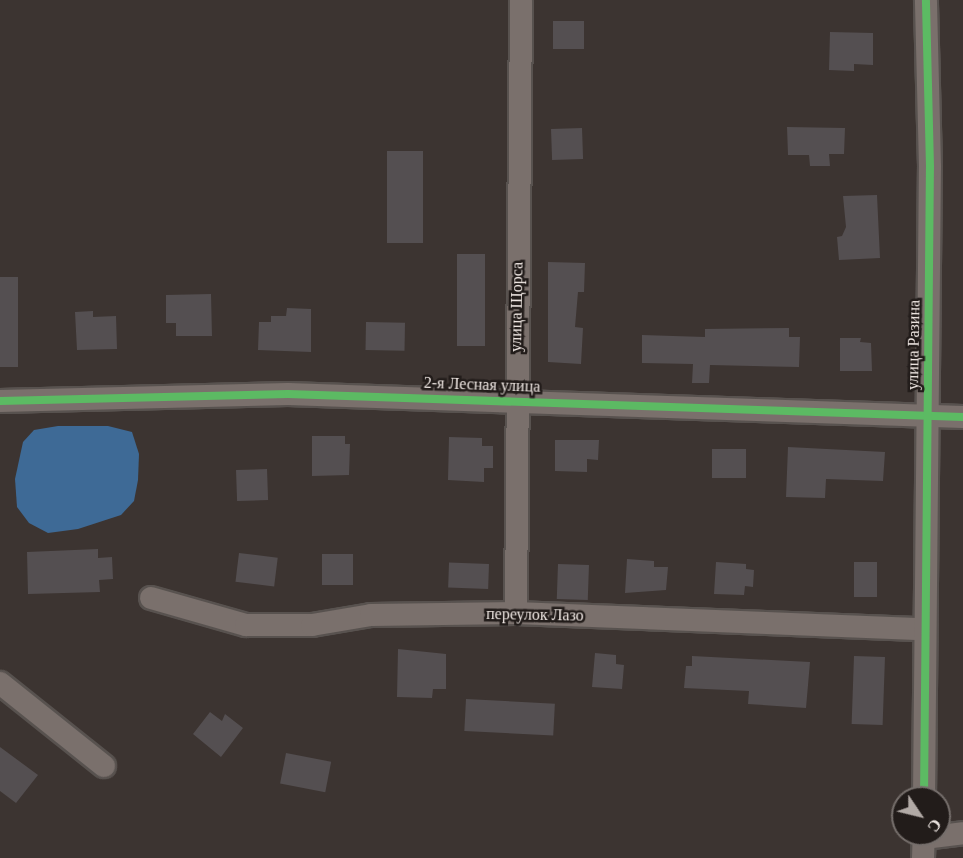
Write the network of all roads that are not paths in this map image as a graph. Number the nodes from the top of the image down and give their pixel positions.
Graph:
1 (521, 0) edge
2 (926, 0) edge
3 (515, 399) junction
4 (0, 401) edge
5 (926, 416) junction
6 (963, 417) edge
7 (151, 598) dead end
8 (516, 613) junction
9 (923, 629) junction
10 (0, 683) edge
11 (104, 766) dead end
12 (924, 786) edge

1 - 3 street, улица Щорса
2 - 5 street, улица Разина
3 - 4 street, 2-я Лесная улица
3 - 5 street, 2-я Лесная улица
3 - 8 street, улица Щорса
5 - 6 street, 2-я Лесная улица
5 - 9 street, улица Разина
7 - 8 street, переулок Лазо
8 - 9 street, переулок Лазо
9 - 12 street, улица Разина
10 - 11 street

